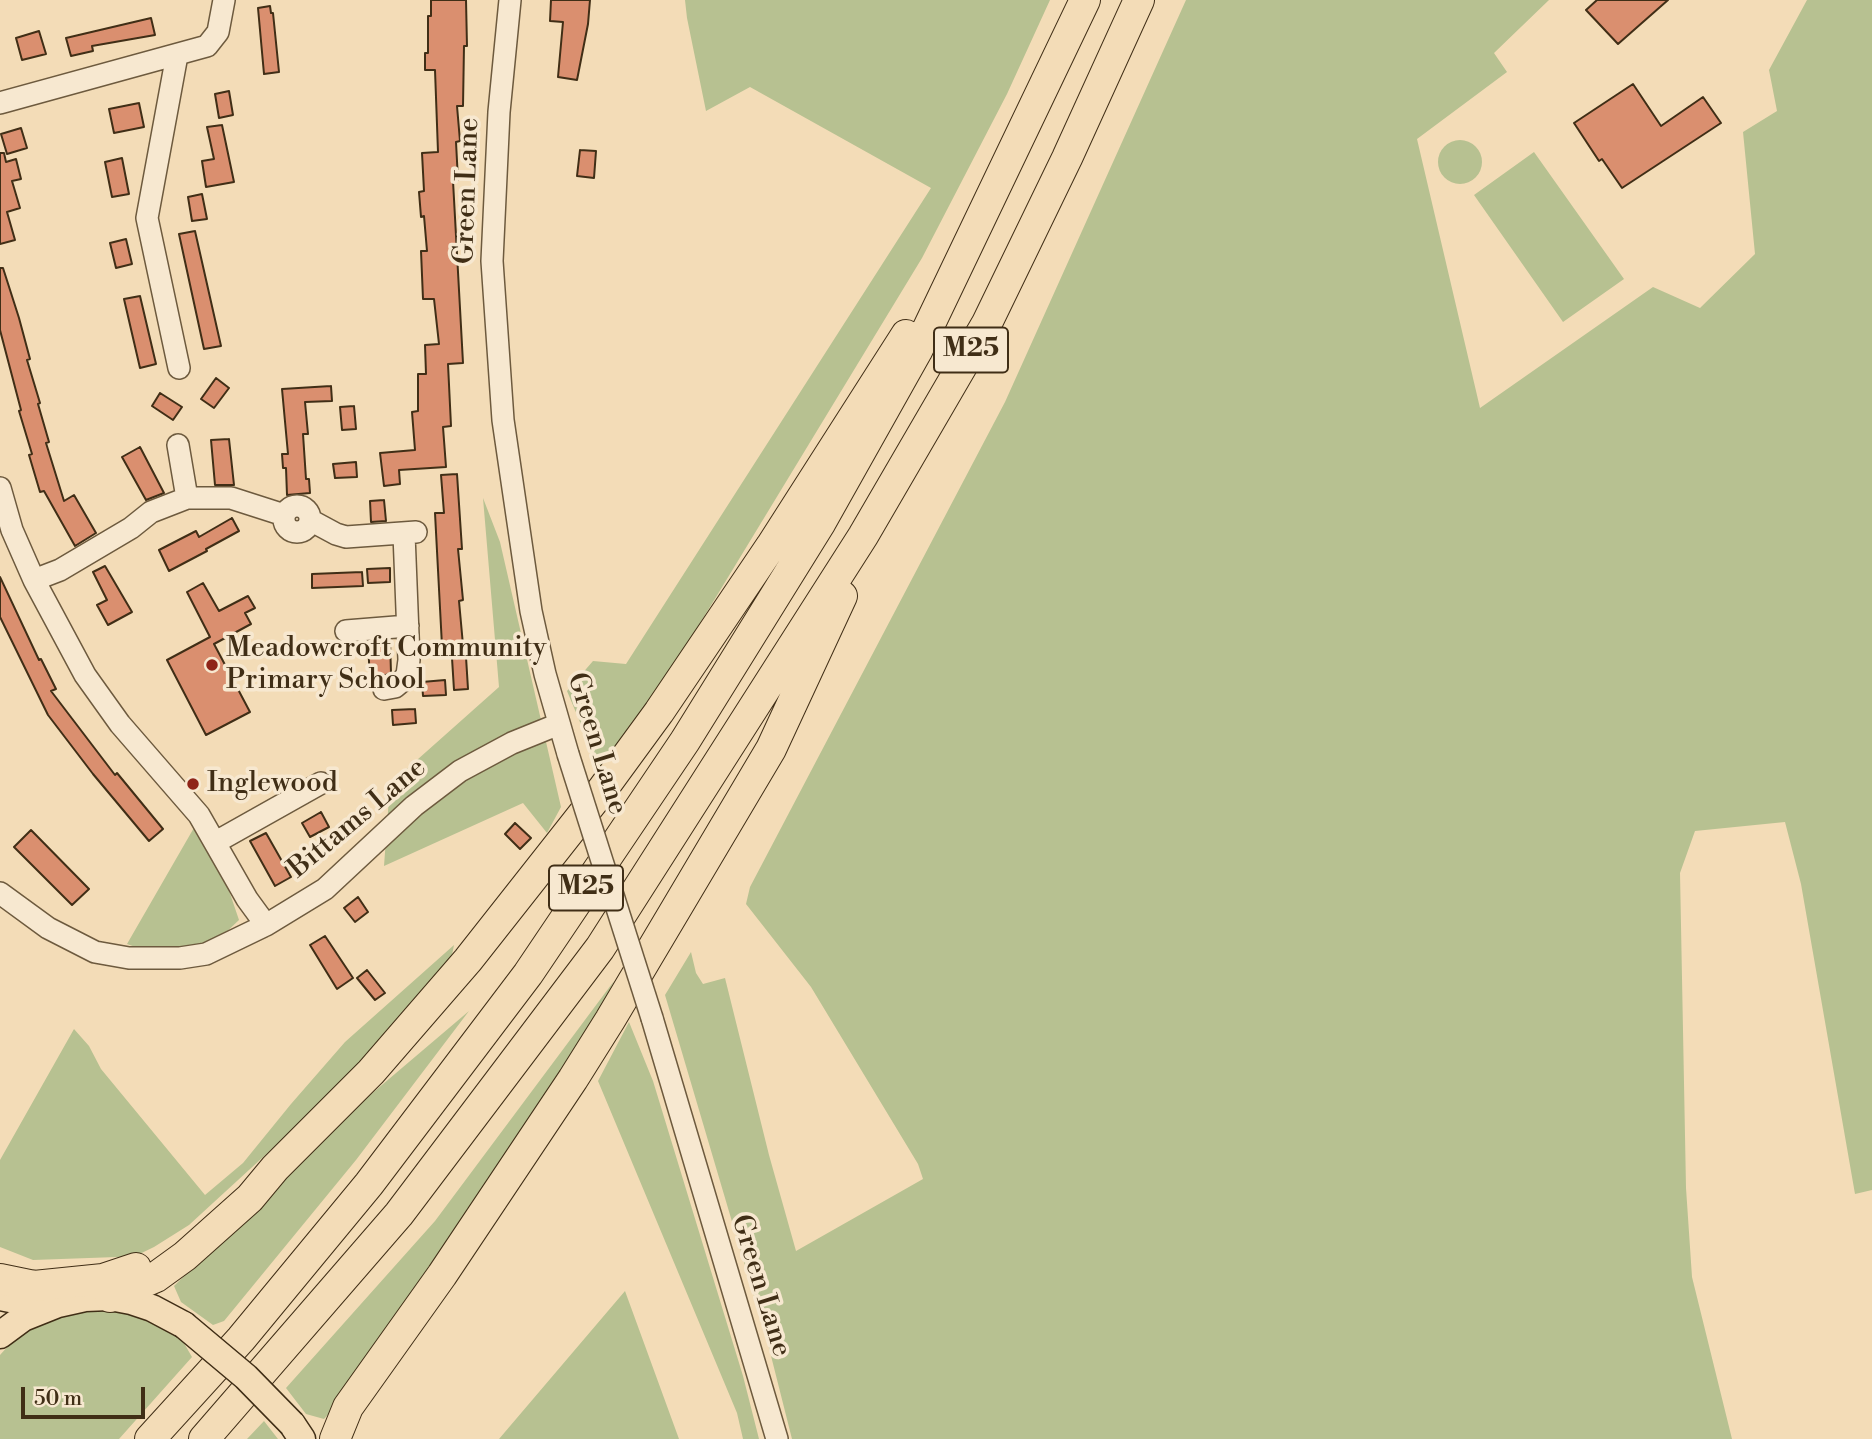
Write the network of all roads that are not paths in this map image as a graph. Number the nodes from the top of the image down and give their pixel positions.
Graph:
1 (223, 0) edge
2 (510, 0) edge
3 (1085, 0) edge
4 (1139, 0) edge
5 (177, 55) junction
6 (0, 103) edge
7 (948, 287) junction
8 (179, 368) dead end
9 (178, 445) dead end
10 (0, 488) edge
11 (187, 498) junction
12 (863, 536) junction
13 (34, 580) junction
14 (408, 626) junction
15 (346, 631) dead end
16 (384, 688) dead end
17 (559, 724) junction
18 (321, 783) dead end
19 (216, 842) junction
20 (0, 893) edge
21 (266, 925) junction
22 (275, 1168) junction
23 (0, 1279) edge
24 (0, 1297) edge
25 (110, 1297) junction
26 (58, 1304) junction
27 (0, 1335) edge
28 (378, 1368) junction
29 (297, 1432) edge
30 (150, 1439) edge
31 (204, 1439) edge
32 (335, 1439) edge
33 (350, 1439) edge
34 (777, 1439) edge

1 - 5 street
2 - 17 street, Green Lane
3 - 7 highway, M25
4 - 12 highway, M25
5 - 6 street
5 - 8 street
7 - 22 highway, M25
7 - 30 highway, M25
9 - 11 street
10 - 13 street
11 - 13 street
11 - 14 street
12 - 28 highway, M25
12 - 31 highway, M25
13 - 19 street
14 - 15 street
14 - 16 street
17 - 21 street, Bittams Lane
17 - 34 street, Green Lane, bridge
18 - 19 street
19 - 21 street
20 - 21 street, Bittams Lane
22 - 23 highway, M25
22 - 25 highway, M25
24 - 26 main road
25 - 26 main road
25 - 29 main road, bridge
26 - 27 main road
28 - 32 highway, M25
28 - 33 highway, M25

